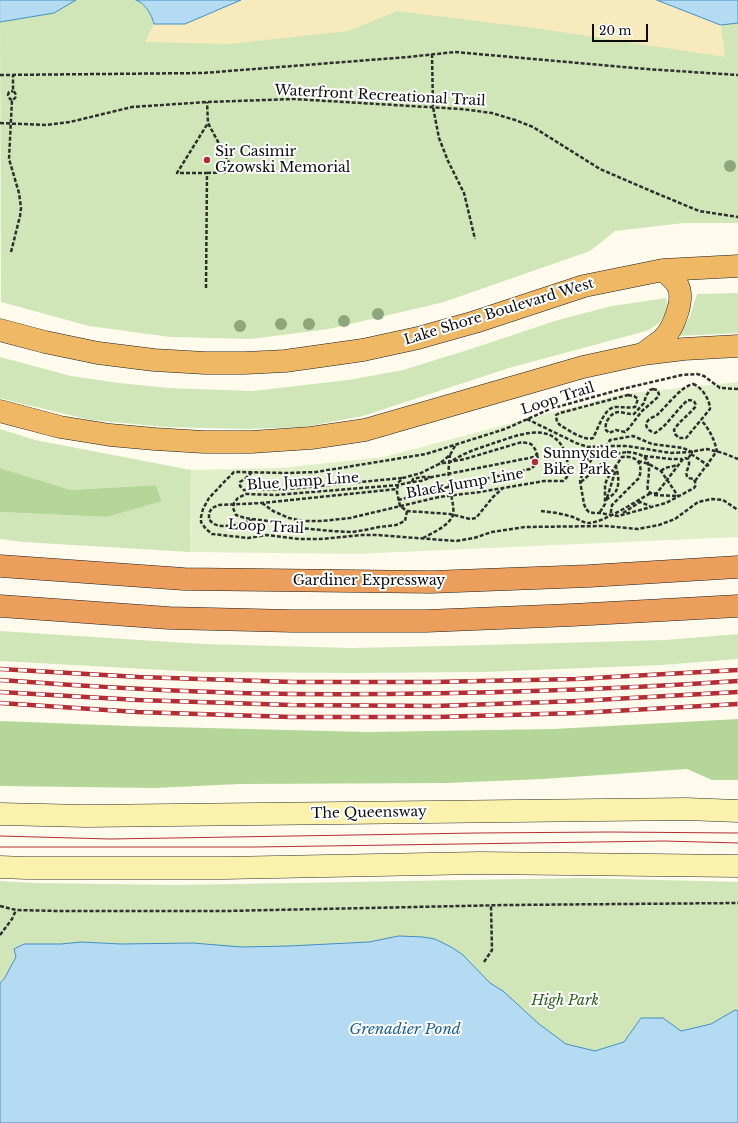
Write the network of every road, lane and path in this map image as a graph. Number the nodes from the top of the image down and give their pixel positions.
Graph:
1 (432, 54) junction
2 (0, 75) edge
3 (13, 75) junction
4 (738, 75) edge
5 (13, 91) junction
6 (12, 100) junction
7 (207, 102) junction
8 (433, 107) junction
9 (0, 123) edge
10 (208, 123) junction
11 (11, 124) junction
12 (207, 173) junction
13 (738, 217) edge
14 (475, 239) dead end
15 (11, 252) dead end
16 (738, 266) edge
17 (664, 270) junction
18 (206, 288) dead end
19 (0, 330) edge
20 (738, 346) edge
21 (643, 354) junction
22 (738, 389) edge
23 (651, 403) joint
24 (0, 411) edge
25 (527, 418) junction
26 (701, 420) junction
27 (593, 438) joint
28 (455, 445) junction
29 (606, 446) junction
30 (717, 451) junction
31 (692, 453) junction
32 (537, 454) junction
33 (450, 455) junction
34 (611, 455) junction
35 (642, 455) junction
36 (683, 459) junction
37 (688, 459) junction
38 (738, 459) edge
39 (638, 461) junction
40 (450, 462) junction
41 (439, 464) junction
42 (648, 464) junction
43 (584, 465) dead end
44 (679, 465) junction
45 (708, 465) junction
46 (616, 467) junction
47 (661, 471) junction
48 (252, 472) junction
49 (449, 474) junction
50 (403, 478) junction
51 (667, 479) junction
52 (695, 481) junction
53 (580, 482) junction
54 (398, 485) junction
55 (450, 486) junction
56 (504, 487) junction
57 (397, 489) junction
58 (652, 494) junction
59 (451, 496) junction
60 (678, 496) junction
61 (398, 500) junction
62 (606, 501) junction
63 (262, 503) junction
64 (233, 505) junction
65 (400, 506) junction
66 (651, 507) junction
67 (407, 510) junction
68 (738, 510) edge
69 (541, 511) dead end
70 (600, 513) junction
71 (453, 515) junction
72 (611, 515) junction
73 (621, 515) junction
74 (255, 519) junction
75 (352, 532) junction
76 (352, 536) junction
77 (423, 539) junction
78 (0, 566) edge
79 (738, 567) edge
80 (0, 606) edge
81 (738, 606) edge
82 (738, 811) edge
83 (0, 814) edge
84 (738, 866) edge
85 (0, 867) edge
86 (738, 903) edge
87 (0, 906) edge
88 (491, 906) junction
89 (16, 910) junction
90 (0, 935) edge
91 (484, 962) dead end

1 - 3 path
1 - 4 path
1 - 8 path
2 - 3 path
3 - 5 path
5 - 6 path
5 - 6 path
6 - 11 path
7 - 8 path, Waterfront Recreational Trail
7 - 10 path
7 - 11 path, Waterfront Recreational Trail
8 - 13 path, Waterfront Recreational Trail
8 - 14 path
9 - 11 path, Waterfront Recreational Trail
10 - 12 path
10 - 12 path
11 - 15 path
12 - 18 path
16 - 17 highway, Lake Shore Boulevard West
17 - 19 highway, Lake Shore Boulevard West
17 - 21 highway
20 - 21 highway
21 - 24 highway
22 - 25 path, Loop Trail
23 - 23 path
25 - 28 path, Loop Trail
25 - 29 path
26 - 26 path
26 - 30 path
27 - 27 path
28 - 33 path
28 - 48 path, Loop Trail
29 - 31 path
29 - 31 path
29 - 43 path
30 - 31 path
30 - 38 path
30 - 45 path
31 - 37 path
31 - 45 path
32 - 40 path
32 - 49 path, Blue Jump Line
32 - 55 path
33 - 40 path
33 - 41 path
34 - 35 path
34 - 53 path
34 - 53 path
35 - 36 path
35 - 42 path
36 - 37 path
36 - 44 path
37 - 52 path
39 - 42 path
39 - 46 path
39 - 72 path
40 - 41 path
40 - 49 path
40 - 56 path, Black Jump Line
41 - 50 path
42 - 47 path
42 - 58 path
44 - 47 path
44 - 51 path
45 - 52 path
46 - 62 path
46 - 62 path
46 - 62 path
47 - 51 path
48 - 50 path
48 - 76 path, Loop Trail
49 - 54 path, Blue Jump Line
49 - 55 path
50 - 54 path
51 - 58 path
51 - 60 path
52 - 60 path
53 - 70 path
54 - 57 path
54 - 64 path, Blue Jump Line
55 - 59 path
55 - 61 path
56 - 59 path, Black Jump Line
56 - 71 path
57 - 61 path
57 - 63 path, Black Jump Line
58 - 60 path
58 - 72 path
59 - 65 path, Black Jump Line
59 - 71 path
60 - 66 path
61 - 65 path
62 - 70 path
63 - 64 path, Black Jump Line
63 - 65 path, Black Jump Line
64 - 74 path, Blue Jump Line
64 - 74 path, Black Jump Line
65 - 67 path
66 - 73 path
66 - 73 path
67 - 71 path
67 - 75 path
68 - 77 path, Loop Trail
69 - 72 path
70 - 72 path
71 - 77 path
72 - 73 path
74 - 75 path
75 - 76 path
76 - 77 path, Loop Trail
78 - 79 highway, Gardiner Expressway
80 - 81 highway
82 - 83 main road, The Queensway
84 - 85 main road
86 - 88 path
87 - 89 path
88 - 89 path
88 - 91 path
89 - 90 path

